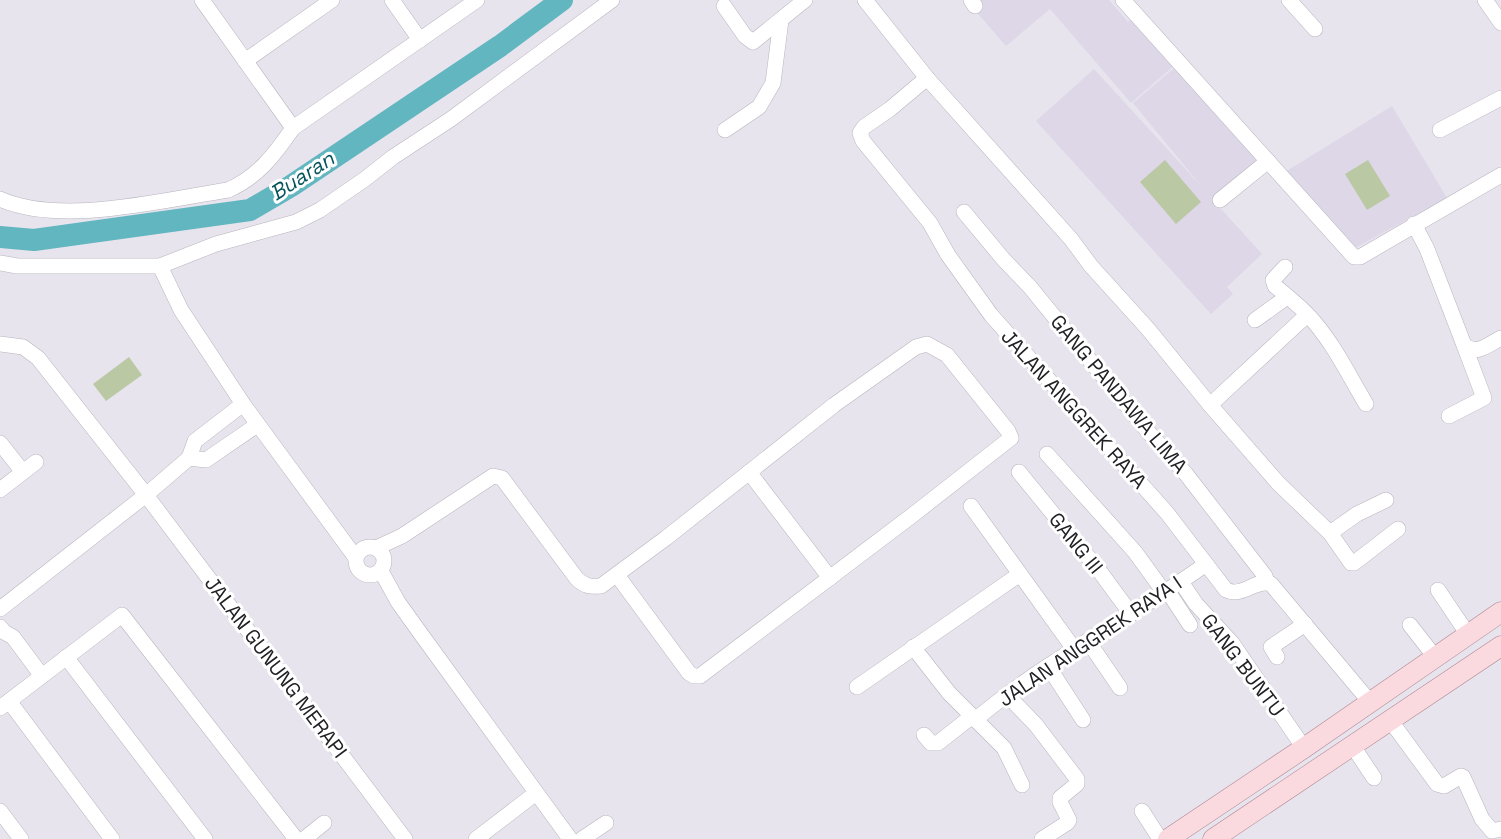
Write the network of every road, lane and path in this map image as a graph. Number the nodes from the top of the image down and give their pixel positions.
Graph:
1 (202, 0) edge
2 (332, 0) edge
3 (392, 0) edge
4 (477, 0) edge
5 (612, 0) edge
6 (805, 0) edge
7 (865, 0) edge
8 (1123, 0) edge
9 (1289, 0) edge
10 (1489, 1) edge
11 (724, 6) dead end
12 (781, 20) junction
13 (1501, 23) edge
14 (1315, 29) dead end
15 (420, 40) junction
16 (245, 61) junction
17 (927, 78) junction
18 (1501, 98) edge
19 (293, 128) junction
20 (725, 130) dead end
21 (1440, 130) dead end
22 (1268, 161) junction
23 (1501, 175) edge
24 (0, 199) edge
25 (1220, 200) dead end
26 (964, 212) dead end
27 (1414, 224) junction
28 (0, 263) edge
29 (160, 266) junction
30 (1285, 267) dead end
31 (1287, 297) junction
32 (1307, 315) junction
33 (1255, 320) dead end
34 (1501, 338) edge
35 (0, 344) edge
36 (1464, 345) junction
37 (243, 404) junction
38 (1366, 404) dead end
39 (1210, 405) junction
40 (1449, 416) dead end
41 (257, 425) junction
42 (0, 443) edge
43 (1047, 454) dead end
44 (189, 458) junction
45 (749, 472) junction
46 (1019, 472) dead end
47 (0, 490) edge
48 (146, 495) junction
49 (1386, 500) dead end
50 (971, 506) dead end
51 (1398, 529) dead end
52 (1330, 533) junction
53 (402, 536) junction
54 (365, 552) junction
55 (1206, 564) junction
56 (378, 570) junction
57 (1020, 574) junction
58 (617, 575) junction
59 (830, 578) junction
60 (1267, 582) junction
61 (1171, 588) junction
62 (1438, 590) dead end
63 (0, 610) edge
64 (1501, 612) edge
65 (1131, 614) junction
66 (1305, 624) junction
67 (1190, 625) dead end
68 (1410, 625) dead end
69 (0, 627) edge
70 (1469, 636) junction
71 (13, 637) junction
72 (1089, 641) junction
73 (1501, 646) edge
74 (913, 647) junction
75 (1074, 649) junction
76 (66, 657) junction
77 (1277, 657) dead end
78 (1435, 657) junction
79 (1048, 666) junction
80 (42, 676) junction
81 (857, 687) dead end
82 (1120, 688) dead end
83 (1007, 694) junction
84 (1370, 702) junction
85 (4, 704) edge
86 (973, 718) junction
87 (1083, 720) dead end
88 (1390, 720) junction
89 (924, 735) dead end
90 (1352, 745) junction
91 (1304, 748) junction
92 (1374, 778) dead end
93 (1022, 786) dead end
94 (536, 793) junction
95 (0, 811) edge
96 (1142, 811) dead end
97 (606, 823) dead end
98 (324, 824) dead end
99 (1501, 829) edge
100 (21, 839) edge
101 (112, 839) edge
102 (205, 839) edge
103 (296, 839) edge
104 (304, 839) edge
105 (405, 839) edge
106 (476, 839) edge
107 (570, 839) edge
108 (582, 839) edge
109 (1042, 839) edge
110 (1160, 839) edge
111 (1168, 839) edge
112 (1213, 839) edge

1 - 16 street
2 - 16 street
3 - 15 street
4 - 15 street
5 - 29 street
6 - 12 street
7 - 17 street
8 - 22 street
9 - 14 street
10 - 13 street
11 - 12 street
12 - 20 street
15 - 19 street
16 - 19 street
17 - 39 street
17 - 55 street, JALAN ANGGREK RAYA
18 - 21 street
19 - 24 street
22 - 25 street
22 - 27 street
23 - 27 street
26 - 60 street, GANG PANDAWA LIMA
27 - 36 street
28 - 29 street
29 - 37 street
30 - 31 street
31 - 32 street
31 - 33 street
32 - 38 street
32 - 39 street
34 - 36 street
35 - 48 street, JALAN GUNUNG MERAPI
36 - 40 street
37 - 41 street
37 - 44 street
39 - 52 street
41 - 44 street
41 - 54 street
42 - 47 street
43 - 61 street
44 - 48 street
45 - 58 street
45 - 59 street
45 - 59 street
46 - 65 street, GANG III
48 - 63 street
48 - 105 street, JALAN GUNUNG MERAPI
49 - 52 street
50 - 57 street
51 - 52 street
53 - 54 street
53 - 56 street
53 - 58 street
54 - 56 street
54 - 56 street
55 - 60 street, JALAN ANGGREK RAYA
55 - 61 street, JALAN ANGGREK RAYA I
56 - 94 street
57 - 74 street
57 - 75 street
58 - 59 street
60 - 66 street
61 - 65 street, JALAN ANGGREK RAYA I
61 - 67 street
61 - 91 street, GANG BUNTU
62 - 70 street
63 - 71 street
64 - 70 main road
65 - 72 street, JALAN ANGGREK RAYA I
66 - 77 street
66 - 84 street
68 - 78 street
69 - 71 street
70 - 78 main road
71 - 80 street
72 - 75 street, JALAN ANGGREK RAYA I
72 - 82 street
73 - 88 main road
74 - 81 street
74 - 86 street
75 - 79 street, JALAN ANGGREK RAYA I
76 - 80 street
76 - 102 street
76 - 103 street
78 - 84 main road
79 - 83 street, JALAN ANGGREK RAYA I
79 - 87 street
80 - 85 street
83 - 86 street, JALAN ANGGREK RAYA I
83 - 109 street
84 - 91 main road
85 - 101 street
86 - 89 street, JALAN ANGGREK RAYA I
86 - 93 street
88 - 90 main road
88 - 99 street
90 - 92 street
90 - 112 main road
91 - 111 main road
94 - 106 street
94 - 107 street
95 - 100 street
96 - 110 street
97 - 108 street
98 - 104 street

